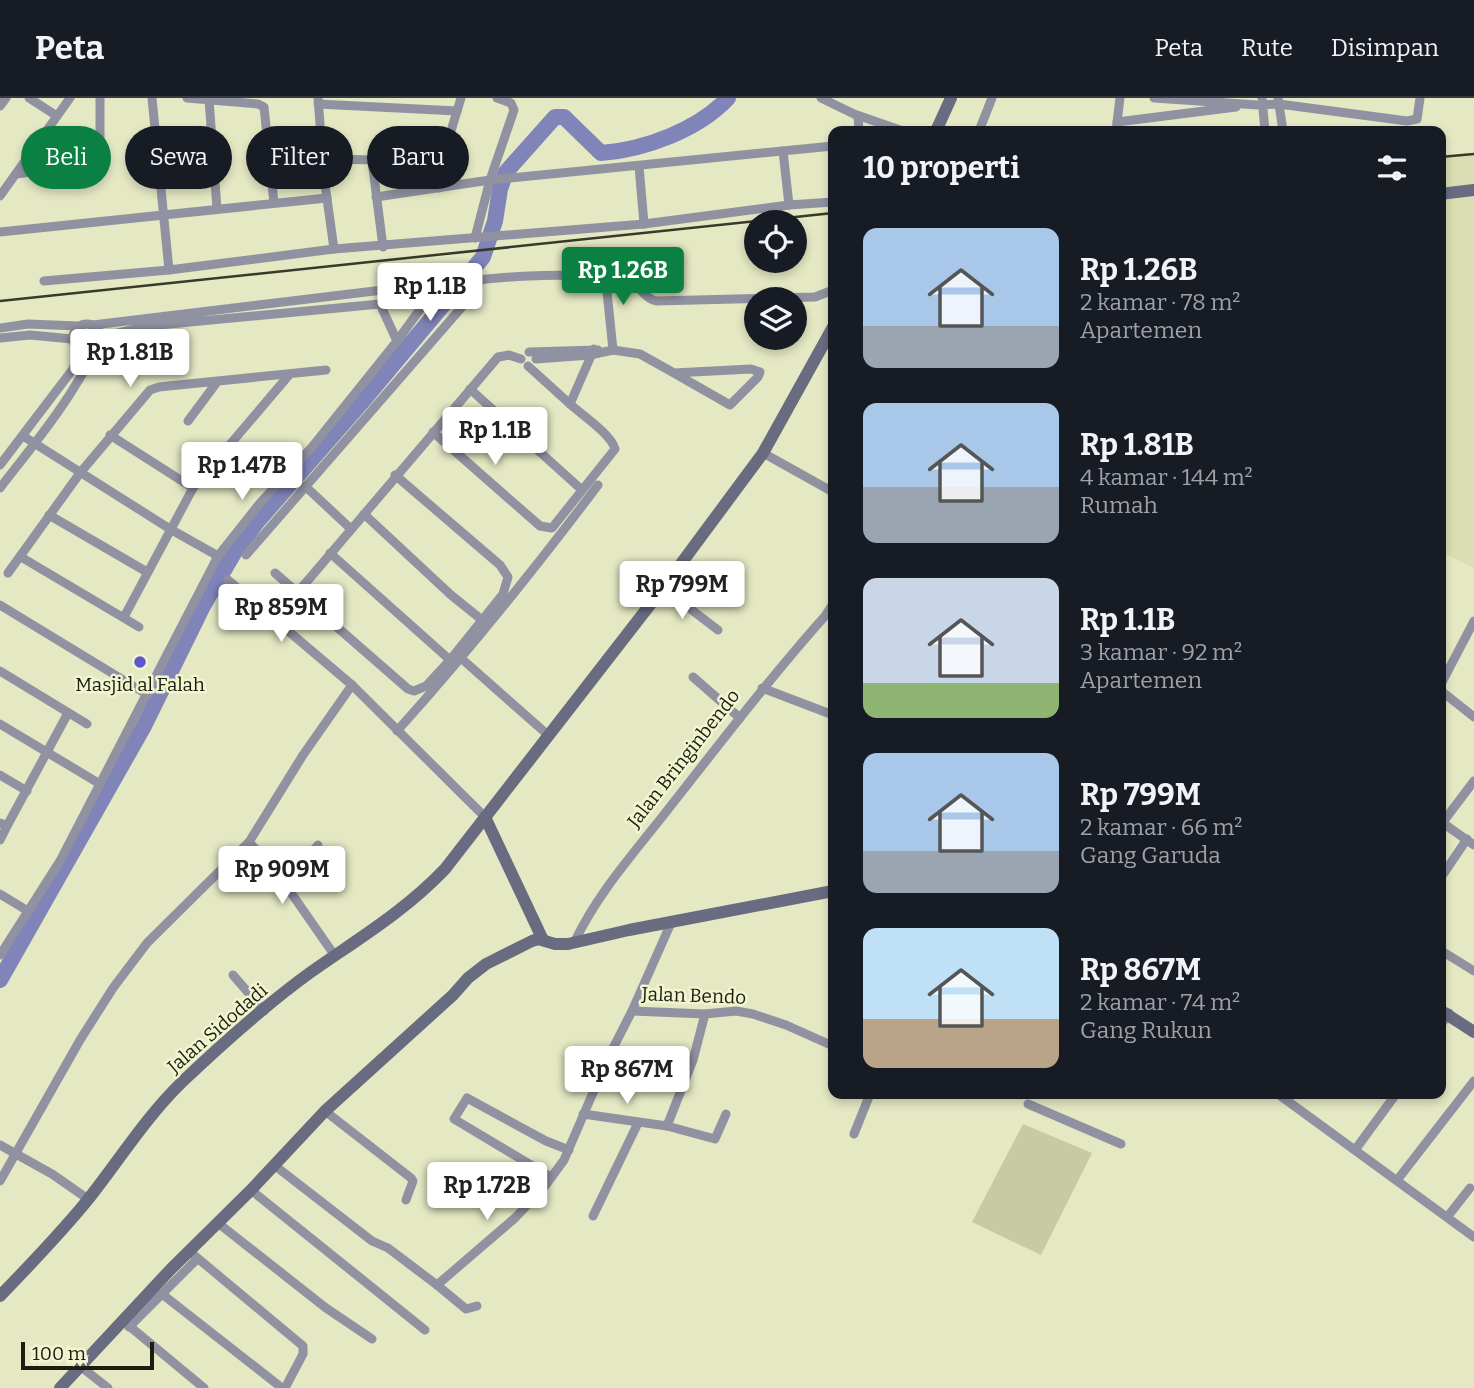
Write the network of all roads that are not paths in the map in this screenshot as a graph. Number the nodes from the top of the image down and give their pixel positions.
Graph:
1 (6, 98) edge
2 (29, 98) edge
3 (70, 98) edge
4 (100, 98) edge
5 (152, 98) edge
6 (187, 98) edge
7 (461, 98) edge
8 (497, 98) edge
9 (821, 98) edge
10 (951, 98) edge
11 (992, 98) edge
12 (1120, 98) edge
13 (1154, 98) edge
14 (1420, 98) edge
15 (209, 99) edge
16 (318, 101) edge
17 (1279, 101) edge
18 (1261, 102) edge
19 (0, 106) edge
20 (457, 111) junction
21 (57, 116) junction
22 (858, 116) junction
23 (320, 126) edge
24 (452, 126) edge
25 (859, 126) edge
26 (888, 126) edge
27 (938, 126) edge
28 (981, 126) edge
29 (1116, 126) edge
30 (1122, 126) edge
31 (1264, 126) edge
32 (1282, 126) edge
33 (828, 146) edge
34 (783, 151) junction
35 (639, 166) junction
36 (16, 174) junction
37 (500, 180) junction
38 (469, 184) edge
39 (326, 189) edge
40 (375, 189) edge
41 (432, 189) edge
42 (1474, 190) edge
43 (1446, 193) edge
44 (0, 196) edge
45 (376, 197) junction
46 (327, 198) junction
47 (828, 202) edge
48 (274, 203) junction
49 (789, 205) junction
50 (218, 209) junction
51 (163, 215) junction
52 (644, 223) junction
53 (0, 232) edge
54 (485, 237) junction
55 (383, 247) junction
56 (334, 249) junction
57 (169, 270) junction
58 (603, 277) junction
59 (44, 281) dead end
60 (479, 281) junction
61 (442, 285) junction
62 (390, 289) junction
63 (427, 290) junction
64 (828, 292) edge
65 (392, 302) junction
66 (380, 304) junction
67 (93, 325) junction
68 (78, 326) junction
69 (0, 328) edge
70 (828, 336) edge
71 (101, 337) junction
72 (0, 338) edge
73 (72, 339) junction
74 (397, 341) junction
75 (95, 349) junction
76 (80, 351) junction
77 (600, 351) junction
78 (528, 359) junction
79 (326, 370) dead end
80 (674, 373) junction
81 (289, 375) junction
82 (217, 382) junction
83 (470, 389) junction
84 (570, 404) junction
85 (188, 421) dead end
86 (433, 432) junction
87 (110, 435) junction
88 (23, 436) junction
89 (35, 444) junction
90 (763, 453) junction
91 (0, 465) edge
92 (80, 473) junction
93 (395, 475) junction
94 (598, 485) dead end
95 (305, 486) junction
96 (0, 488) edge
97 (193, 488) junction
98 (828, 489) edge
99 (582, 490) junction
100 (363, 514) junction
101 (49, 515) junction
102 (351, 528) junction
103 (170, 530) junction
104 (330, 552) junction
105 (246, 555) dead end
106 (21, 556) junction
107 (218, 556) junction
108 (147, 572) junction
109 (8, 573) dead end
110 (275, 573) dead end
111 (228, 580) dead end
112 (663, 588) junction
113 (298, 592) junction
114 (0, 605) edge
115 (124, 617) junction
116 (828, 618) edge
117 (482, 620) junction
118 (1474, 621) edge
119 (139, 627) dead end
120 (718, 630) dead end
121 (462, 659) junction
122 (450, 660) junction
123 (0, 671) edge
124 (1446, 676) edge
125 (694, 677) dead end
126 (352, 685) junction
127 (762, 688) junction
128 (1446, 693) edge
129 (148, 695) junction
130 (68, 713) junction
131 (828, 713) edge
132 (1473, 714) edge
133 (740, 718) junction
134 (0, 724) edge
135 (87, 724) dead end
136 (397, 731) junction
137 (548, 735) junction
138 (48, 752) junction
139 (0, 775) edge
140 (1474, 781) edge
141 (100, 784) junction
142 (27, 791) junction
143 (1446, 816) edge
144 (485, 817) junction
145 (4, 825) edge
146 (1446, 825) edge
147 (0, 840) edge
148 (249, 842) junction
149 (1470, 842) edge
150 (318, 845) dead end
151 (1446, 872) edge
152 (284, 883) junction
153 (828, 892) edge
154 (0, 894) edge
155 (28, 911) junction
156 (671, 923) junction
157 (549, 942) junction
158 (574, 943) junction
159 (1446, 954) edge
160 (0, 955) edge
161 (335, 956) junction
162 (1474, 971) edge
163 (233, 975) dead end
164 (264, 1011) junction
165 (632, 1011) junction
166 (1446, 1013) edge
167 (705, 1014) junction
168 (1474, 1032) edge
169 (828, 1044) edge
170 (1474, 1082) edge
171 (868, 1099) edge
172 (1285, 1099) edge
173 (1392, 1099) edge
174 (1028, 1104) dead end
175 (326, 1111) junction
176 (583, 1114) junction
177 (726, 1114) dead end
178 (638, 1123) junction
179 (667, 1126) junction
180 (854, 1134) dead end
181 (1121, 1144) dead end
182 (0, 1145) edge
183 (569, 1150) junction
184 (1355, 1150) junction
185 (16, 1155) junction
186 (274, 1165) junction
187 (551, 1178) junction
188 (1398, 1179) junction
189 (0, 1181) edge
190 (1470, 1188) dead end
191 (251, 1190) junction
192 (88, 1199) junction
193 (406, 1200) dead end
194 (593, 1216) dead end
195 (1448, 1216) junction
196 (218, 1223) junction
197 (1474, 1237) edge
198 (192, 1255) junction
199 (437, 1285) junction
200 (162, 1294) junction
201 (0, 1296) edge
202 (477, 1306) dead end
203 (126, 1323) junction
204 (425, 1330) dead end
205 (372, 1339) dead end
206 (80, 1366) junction
207 (60, 1388) edge
208 (108, 1388) edge
209 (204, 1388) edge
210 (284, 1388) edge

1 - 19 street
2 - 21 street
3 - 21 street
4 - 36 street
5 - 51 street
6 - 15 street
7 - 20 street
8 - 37 street
9 - 22 street
10 - 27 street
11 - 28 street
12 - 29 street
13 - 18 street
14 - 17 street
15 - 48 street
15 - 50 street
16 - 20 street
16 - 23 street
17 - 18 street
17 - 32 street
18 - 30 street
18 - 31 street
20 - 24 street
21 - 36 street
22 - 25 street
22 - 26 street
33 - 34 street
34 - 35 street
34 - 49 street
35 - 37 street
35 - 52 street
36 - 44 street
37 - 38 street
37 - 54 street
39 - 46 street
40 - 45 street
41 - 45 street
42 - 43 street
45 - 55 street
46 - 48 street
46 - 56 street
47 - 49 street
48 - 50 street
49 - 52 street
50 - 51 street
51 - 53 street
51 - 57 street
52 - 54 street
54 - 55 street
55 - 56 street
56 - 57 street
57 - 59 street
58 - 60 street
58 - 64 street
58 - 77 street
60 - 61 street
60 - 95 street
61 - 63 street
61 - 74 street
62 - 63 street
62 - 65 street
62 - 67 street
63 - 65 street
65 - 66 street
66 - 71 street
66 - 74 street
67 - 68 street
67 - 71 street
68 - 69 street
68 - 73 street
70 - 90 street, Jalan Sidodadi
71 - 75 street
72 - 73 street
73 - 76 street
74 - 107 street
75 - 76 street
75 - 89 street
76 - 88 street
77 - 78 street
77 - 80 street
77 - 84 street
78 - 83 street
78 - 84 street
79 - 81 street
80 - 80 street
81 - 82 street
81 - 97 street
82 - 85 street
82 - 87 street
83 - 86 street
83 - 99 street
84 - 99 street
86 - 93 street
86 - 99 street
87 - 92 street
87 - 97 street
88 - 89 street
88 - 91 street
89 - 92 street
89 - 96 street
90 - 98 street
90 - 112 street, Jalan Sidodadi
92 - 101 street
92 - 103 street
93 - 100 street
93 - 117 street
94 - 121 street
95 - 102 street
95 - 105 street
97 - 103 street
100 - 102 street
100 - 117 street
101 - 106 street
101 - 108 street
102 - 104 street
103 - 107 street
103 - 108 street
104 - 113 street
104 - 122 street
106 - 109 street
106 - 115 street
107 - 129 street
108 - 115 street
110 - 113 street
111 - 126 street
112 - 120 street
112 - 137 street, Jalan Sidodadi
113 - 122 street
114 - 129 street
115 - 119 street
116 - 127 street, Jalan Bringinbendo
117 - 122 street
118 - 124 street
121 - 136 street
121 - 137 street
123 - 130 street
125 - 133 street
126 - 136 street
126 - 148 street
127 - 131 street
127 - 133 street, Jalan Bringinbendo
128 - 132 street
129 - 141 street
130 - 135 street
130 - 138 street
133 - 158 street, Jalan Bringinbendo
134 - 138 street
136 - 144 street
137 - 144 street, Jalan Sidodadi
138 - 141 street
138 - 142 street
139 - 142 street
140 - 143 street
141 - 155 street
142 - 145 street
144 - 157 street
144 - 161 street, Jalan Sidodadi
145 - 147 street
146 - 149 street
148 - 152 street
148 - 185 street
149 - 151 street
150 - 152 street
152 - 161 street
153 - 156 street
154 - 155 street
155 - 160 street
156 - 158 street
156 - 165 street, Jalan Bendo
157 - 158 street
157 - 175 street
159 - 162 street
161 - 164 street, Jalan Sidodadi
163 - 164 street
164 - 192 street, Jalan Sidodadi
165 - 167 street, Jalan Bendo
165 - 176 street, Jalan Bendo
166 - 168 street
167 - 169 street, Jalan Bendo
167 - 179 street
170 - 188 street
171 - 180 street
172 - 184 street
173 - 184 street
174 - 181 street
175 - 186 street
175 - 193 street
176 - 178 street
176 - 183 street, Jalan Bendo
177 - 179 street
178 - 179 street
178 - 194 street
182 - 185 street
183 - 187 street, Jalan Bendo
183 - 187 street
184 - 188 street
185 - 189 street
185 - 192 street
186 - 191 street
186 - 199 street
187 - 199 street, Jalan Bendo
188 - 195 street
190 - 195 street
191 - 196 street
191 - 204 street
192 - 201 street, Jalan Sidodadi
195 - 197 street
196 - 198 street
196 - 205 street
198 - 200 street
198 - 203 street
198 - 210 street
199 - 202 street
200 - 203 street
200 - 210 street
203 - 206 street
203 - 209 street
206 - 207 street
206 - 208 street

